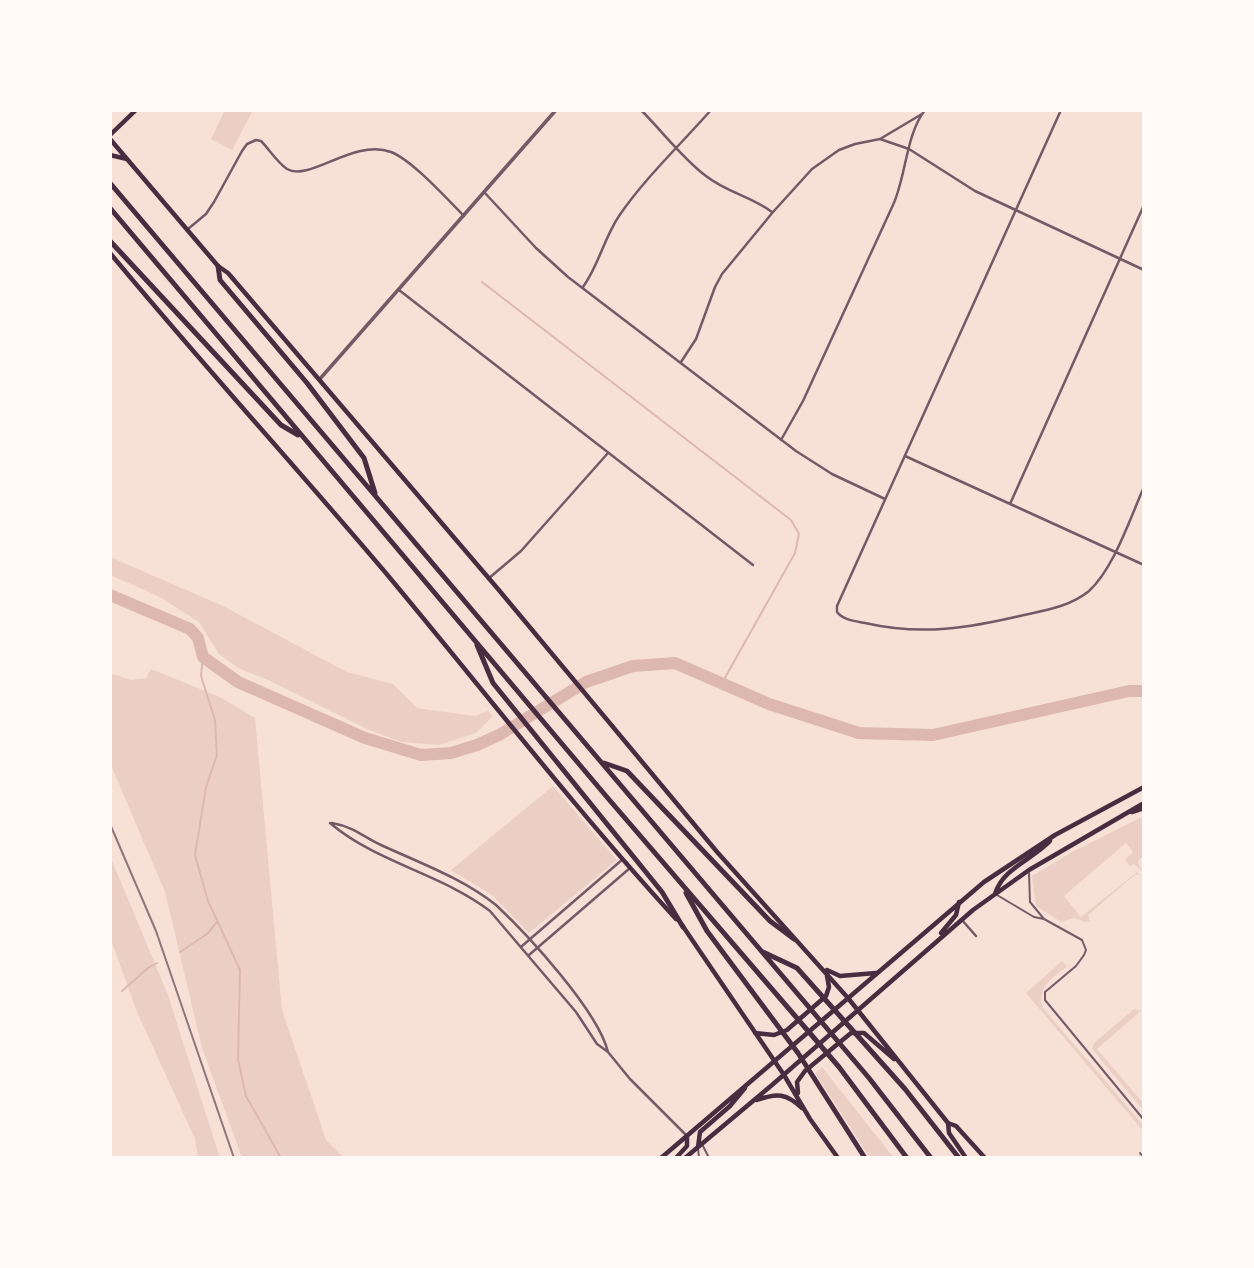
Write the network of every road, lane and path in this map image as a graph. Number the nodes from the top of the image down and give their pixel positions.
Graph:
1 (136, 110) edge
2 (556, 110) edge
3 (641, 110) edge
4 (711, 110) edge
5 (925, 110) edge
6 (1061, 110) edge
7 (922, 114) junction
8 (110, 137) edge
9 (880, 139) junction
10 (678, 148) junction
11 (909, 149) junction
12 (110, 155) edge
13 (128, 160) junction
14 (110, 183) edge
15 (484, 192) junction
16 (1144, 205) edge
17 (110, 208) edge
18 (1017, 210) junction
19 (773, 212) junction
20 (464, 216) junction
21 (187, 229) junction
22 (110, 241) edge
23 (110, 253) edge
24 (1121, 259) junction
25 (218, 266) junction
26 (1144, 270) edge
27 (582, 288) junction
28 (399, 290) junction
29 (681, 363) junction
30 (319, 380) junction
31 (303, 438) junction
32 (781, 440) junction
33 (608, 453) junction
34 (905, 456) junction
35 (1144, 487) edge
36 (376, 496) junction
37 (886, 499) junction
38 (1010, 504) junction
39 (1114, 552) junction
40 (753, 565) dead end
41 (1144, 565) edge
42 (488, 579) junction
43 (474, 639) junction
44 (601, 762) junction
45 (1144, 787) edge
46 (1144, 803) edge
47 (1144, 808) edge
48 (1122, 816) junction
49 (1055, 835) junction
50 (623, 859) junction
51 (630, 868) junction
52 (1029, 870) junction
53 (450, 876) junction
54 (679, 881) junction
55 (446, 884) junction
56 (995, 894) junction
57 (959, 901) junction
58 (973, 910) junction
59 (961, 919) junction
60 (1044, 919) junction
61 (683, 927) junction
62 (976, 936) dead end
63 (794, 939) junction
64 (528, 940) junction
65 (935, 940) junction
66 (521, 946) junction
67 (536, 948) junction
68 (761, 951) junction
69 (529, 955) junction
70 (824, 969) junction
71 (877, 973) junction
72 (848, 998) junction
73 (858, 1010) junction
74 (755, 1032) junction
75 (608, 1052) junction
76 (773, 1060) junction
77 (904, 1068) junction
78 (783, 1075) junction
79 (749, 1081) junction
80 (744, 1108) junction
81 (807, 1113) junction
82 (1144, 1120) edge
83 (948, 1123) junction
84 (687, 1136) junction
85 (700, 1145) junction
86 (1140, 1153) dead end
87 (661, 1158) edge
88 (676, 1158) edge
89 (685, 1158) edge
90 (699, 1158) edge
91 (709, 1158) edge
92 (838, 1158) edge
93 (865, 1158) edge
94 (907, 1158) edge
95 (931, 1158) edge
96 (959, 1158) edge
97 (966, 1158) edge
98 (985, 1158) edge
99 (1144, 1158) edge

1 - 8 main road
2 - 15 street
3 - 10 street
4 - 10 street
5 - 7 street
6 - 18 street
7 - 9 street
7 - 11 street
8 - 13 main road
9 - 11 street
9 - 19 street
10 - 19 street
10 - 27 street
11 - 18 street
11 - 32 street
12 - 13 main road
13 - 21 main road
14 - 36 highway
15 - 20 street
15 - 27 street
16 - 24 street
17 - 31 highway
18 - 24 street
18 - 34 street
19 - 29 street
20 - 21 street
20 - 28 street
21 - 25 main road
22 - 31 highway
23 - 50 main road
24 - 26 street
24 - 38 street
25 - 30 main road
25 - 36 highway
27 - 29 street
28 - 30 street
28 - 33 street
29 - 32 street
30 - 42 main road
31 - 43 highway
32 - 37 street
33 - 40 street
33 - 42 street
34 - 37 street
34 - 38 street
35 - 39 street
36 - 44 highway
37 - 39 street
38 - 39 street
39 - 41 street
42 - 63 main road
43 - 54 highway
43 - 61 highway
44 - 63 highway
44 - 68 highway
45 - 49 main road
46 - 48 main road
47 - 48 main road
48 - 52 main road
49 - 56 main road
49 - 57 main road
50 - 51 main road
50 - 64 street
51 - 61 main road
51 - 67 street
52 - 56 main road
52 - 60 lane
53 - 55 street
53 - 55 street
53 - 64 street
54 - 93 highway
54 - 94 highway
55 - 66 street
56 - 58 main road
56 - 60 lane
57 - 58 main road
57 - 65 main road
57 - 71 main road
58 - 59 main road
59 - 62 street
59 - 65 main road
60 - 82 lane
61 - 74 main road
63 - 70 main road
64 - 66 street
64 - 67 street
65 - 73 main road
66 - 69 street
67 - 69 street
67 - 75 street
68 - 95 highway
68 - 96 highway
69 - 75 street
70 - 71 main road
70 - 72 main road
70 - 74 main road
71 - 72 main road
72 - 73 main road
72 - 76 main road
73 - 77 main road
73 - 78 main road
74 - 76 main road
75 - 84 street
76 - 78 main road
76 - 79 main road
77 - 81 main road
77 - 83 main road
78 - 80 main road
78 - 81 main road
79 - 84 main road
79 - 85 main road
80 - 81 main road
80 - 85 main road
81 - 92 main road
83 - 97 main road
83 - 98 main road
84 - 87 main road
84 - 88 main road
85 - 89 main road
85 - 90 lane
85 - 91 lane
86 - 99 lane

